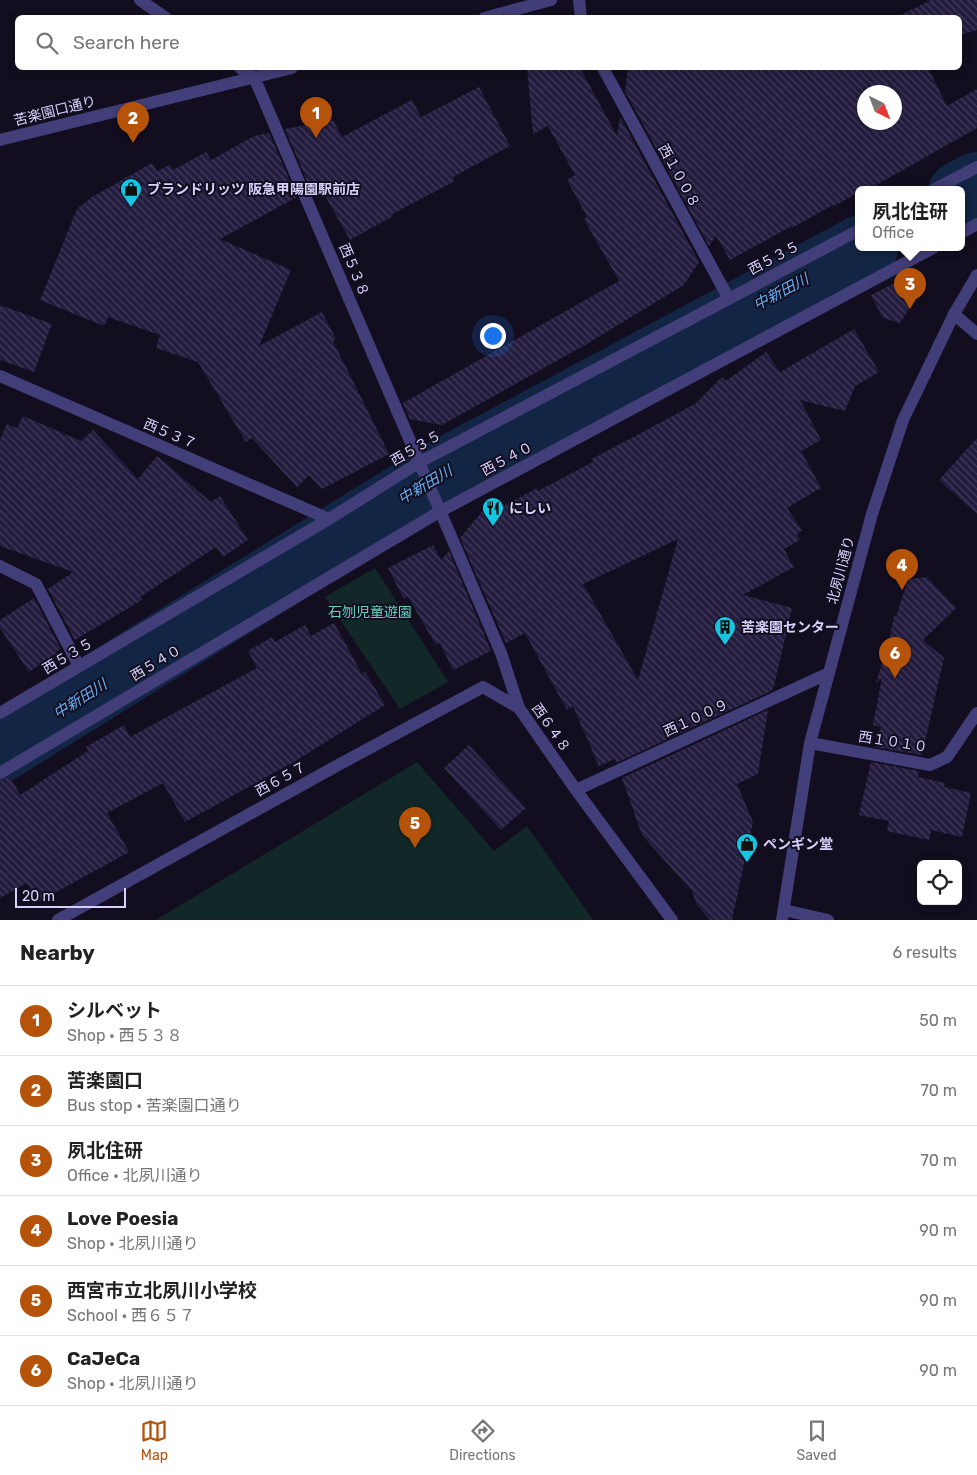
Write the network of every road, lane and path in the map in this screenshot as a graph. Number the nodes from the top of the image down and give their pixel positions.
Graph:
1 (140, 0) edge
2 (551, 0) edge
3 (579, 0) edge
4 (162, 15) edge
5 (495, 15) edge
6 (581, 15) edge
7 (243, 70) edge
8 (284, 70) edge
9 (604, 70) edge
10 (254, 77) junction
11 (0, 140) edge
12 (977, 167) edge
13 (941, 186) edge
14 (977, 224) edge
15 (965, 230) edge
16 (855, 232) edge
17 (927, 251) edge
18 (977, 274) edge
19 (729, 299) junction
20 (954, 314) junction
21 (977, 334) edge
22 (0, 376) edge
23 (420, 462) junction
24 (425, 476) joint
25 (437, 507) junction
26 (329, 518) junction
27 (0, 566) edge
28 (79, 666) junction
29 (829, 674) junction
30 (519, 708) junction
31 (977, 713) edge
32 (0, 714) edge
33 (810, 743) junction
34 (0, 772) edge
35 (576, 790) junction
36 (783, 915) edge
37 (58, 920) edge
38 (672, 920) edge
39 (828, 920) edge

1 - 4 street
2 - 5 street
3 - 6 street
7 - 10 street
8 - 10 street, 苦楽園口通り
9 - 19 street, 西１００８
10 - 11 street, 苦楽園口通り
10 - 23 street, 西５３８
12 - 13 street
14 - 15 street
16 - 19 street, 西５３５
17 - 25 street, 西５４０
18 - 20 street, 北夙川通り
19 - 23 street, 西５３５
20 - 21 street
20 - 29 street, 北夙川通り
22 - 26 street, 西５３７
23 - 24 street, 西５３８
23 - 26 street, 西５３５
24 - 25 street, 西６４８
25 - 30 street, 西６４８
25 - 34 street, 西５４０
26 - 28 street, 西５３５
27 - 28 street
28 - 32 street, 西５３５
29 - 33 street, 北夙川通り
29 - 35 street, 西１００９
30 - 35 street, 西６４８
30 - 37 street, 西６５７
31 - 33 street, 西１０１０
33 - 36 street, 北夙川通り
35 - 38 street, 西６４８
36 - 39 street

